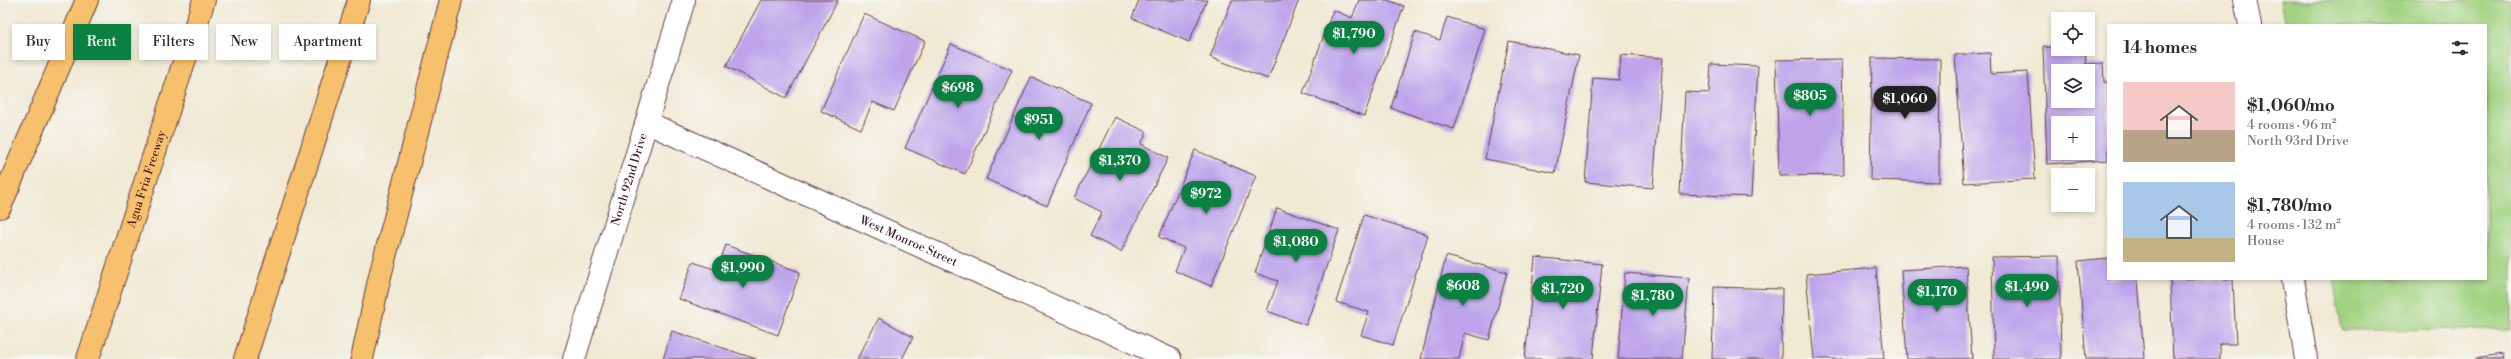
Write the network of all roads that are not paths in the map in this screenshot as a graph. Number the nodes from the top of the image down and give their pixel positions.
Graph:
1 (87, 0) edge
2 (204, 0) edge
3 (359, 0) edge
4 (451, 0) edge
5 (684, 0) edge
6 (2245, 0) edge
7 (2250, 24) edge
8 (648, 123) junction
9 (0, 207) edge
10 (2293, 280) edge
11 (88, 359) edge
12 (245, 359) edge
13 (362, 359) edge
14 (574, 359) edge
15 (1170, 359) edge
16 (2306, 359) edge

1 - 9 highway
2 - 11 highway, Agua Fria Freeway
3 - 12 highway
4 - 13 highway
5 - 8 street, North 92nd Drive
6 - 7 street
8 - 14 street, North 92nd Drive
8 - 15 street, West Monroe Street
10 - 16 street

